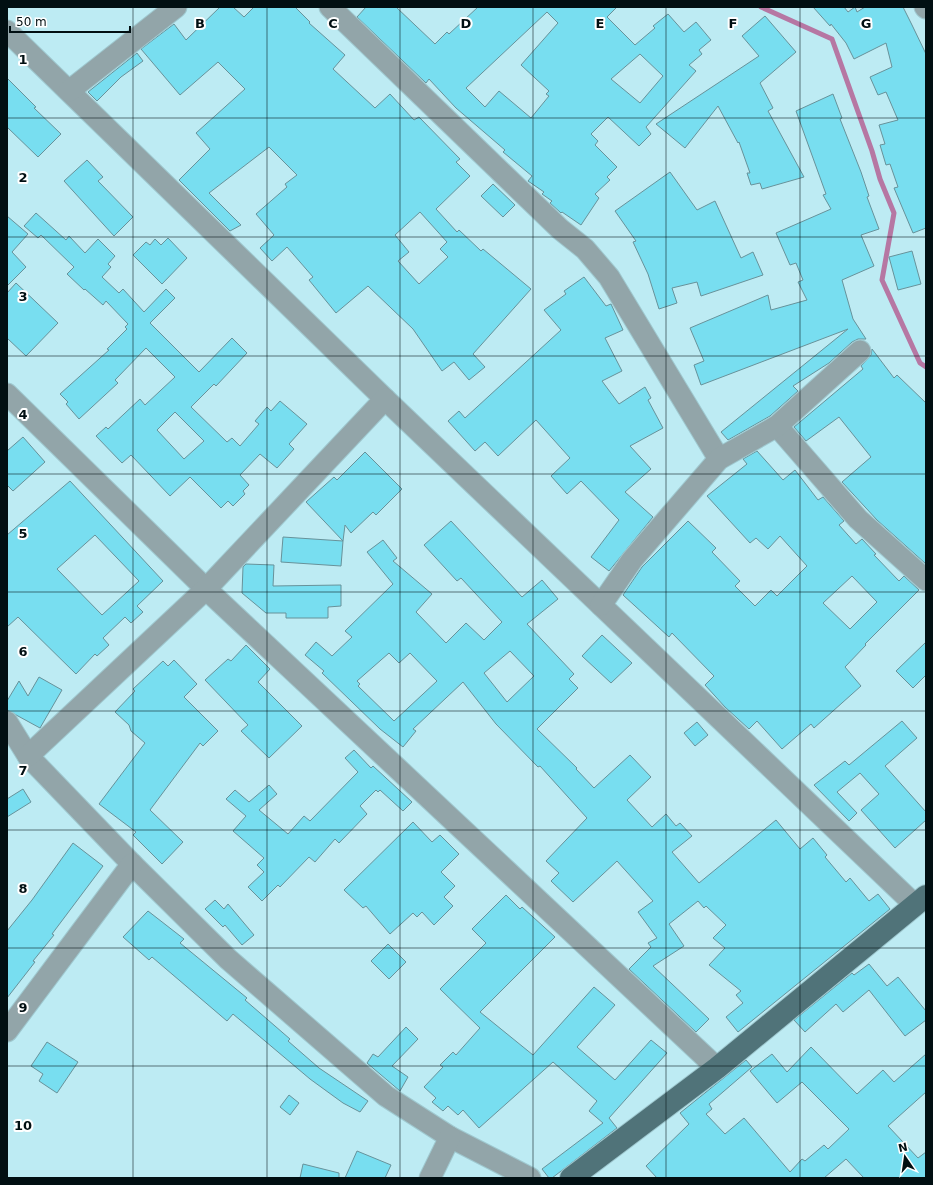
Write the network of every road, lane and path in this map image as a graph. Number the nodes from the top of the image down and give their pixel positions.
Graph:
1 (176, 7) edge
2 (330, 7) edge
3 (7, 31) edge
4 (69, 91) junction
5 (860, 351) dead end
6 (7, 394) edge
7 (385, 399) junction
8 (777, 426) junction
9 (719, 459) junction
10 (926, 580) edge
11 (206, 589) junction
12 (601, 605) junction
13 (7, 722) edge
14 (28, 756) junction
15 (132, 864) junction
16 (920, 900) edge
17 (7, 1031) edge
18 (717, 1068) junction
19 (450, 1137) junction
20 (430, 1178) edge
21 (530, 1178) edge
22 (571, 1178) edge

1 - 4 street
2 - 9 street
3 - 4 street
4 - 7 street
5 - 8 street
6 - 11 street
7 - 11 street
7 - 12 street
8 - 9 street
8 - 10 street
9 - 12 street
11 - 14 street
11 - 18 street
12 - 16 street
13 - 14 street
14 - 15 street
15 - 17 street
15 - 19 street
16 - 18 main road
18 - 22 main road
19 - 20 street
19 - 21 street

